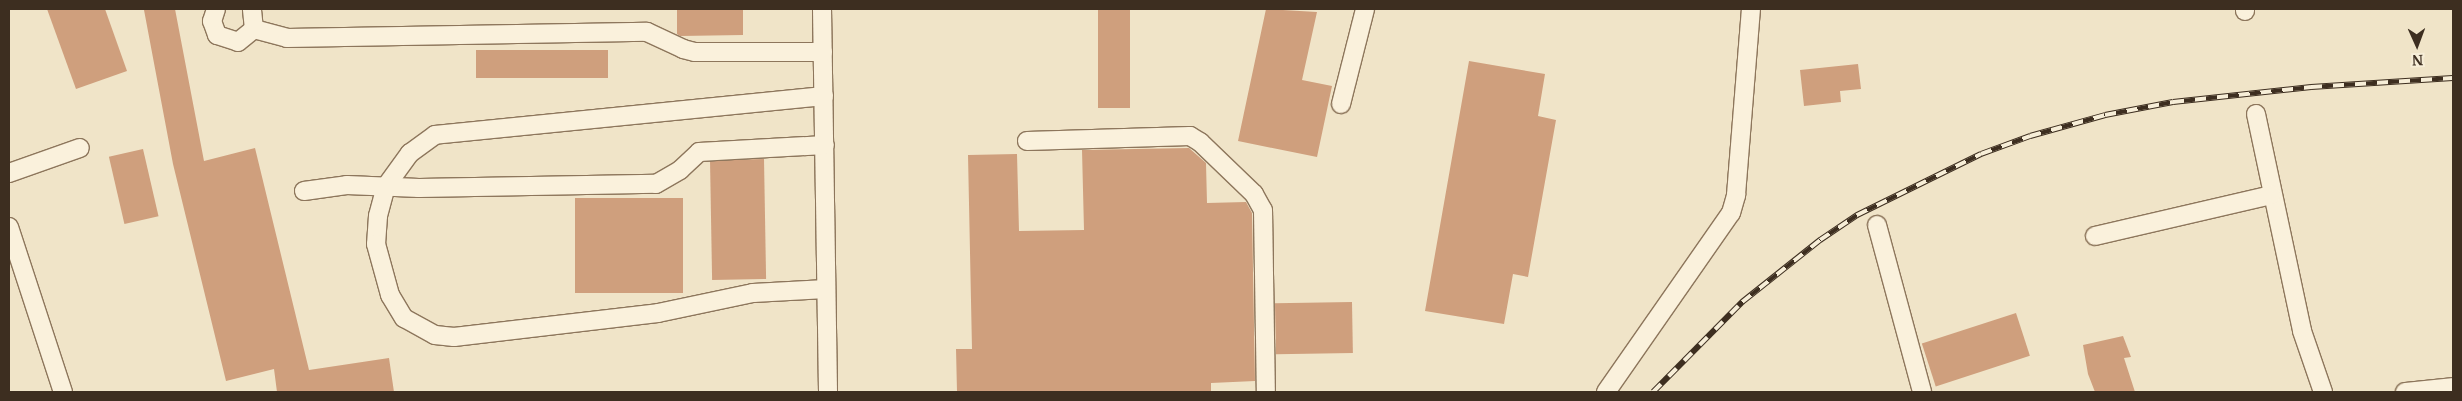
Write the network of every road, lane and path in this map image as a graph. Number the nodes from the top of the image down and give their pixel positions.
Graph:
1 (216, 9) edge
2 (252, 9) edge
3 (822, 9) edge
4 (1365, 9) edge
5 (1751, 9) edge
6 (254, 29) junction
7 (823, 52) junction
8 (824, 96) junction
9 (1341, 104) dead end
10 (2256, 114) dead end
11 (1027, 141) dead end
12 (825, 145) junction
13 (80, 148) dead end
14 (9, 173) edge
15 (386, 186) junction
16 (304, 191) dead end
17 (2271, 195) junction
18 (1877, 225) dead end
19 (9, 227) edge
20 (2095, 236) dead end
21 (826, 289) junction
22 (2453, 387) edge
23 (63, 392) edge
24 (828, 392) edge
25 (1266, 392) edge
26 (1606, 392) edge
27 (1922, 392) edge
28 (2323, 392) edge
29 (2405, 392) edge

1 - 6 street
2 - 6 street
3 - 7 street
4 - 9 street
5 - 26 street
6 - 7 street
7 - 8 street
8 - 12 street
8 - 15 street
10 - 17 street
11 - 25 street
12 - 15 street
12 - 21 street
13 - 14 street
15 - 16 street
15 - 21 street
17 - 20 street
17 - 28 street
18 - 27 street
19 - 23 street
21 - 24 street
22 - 29 street

